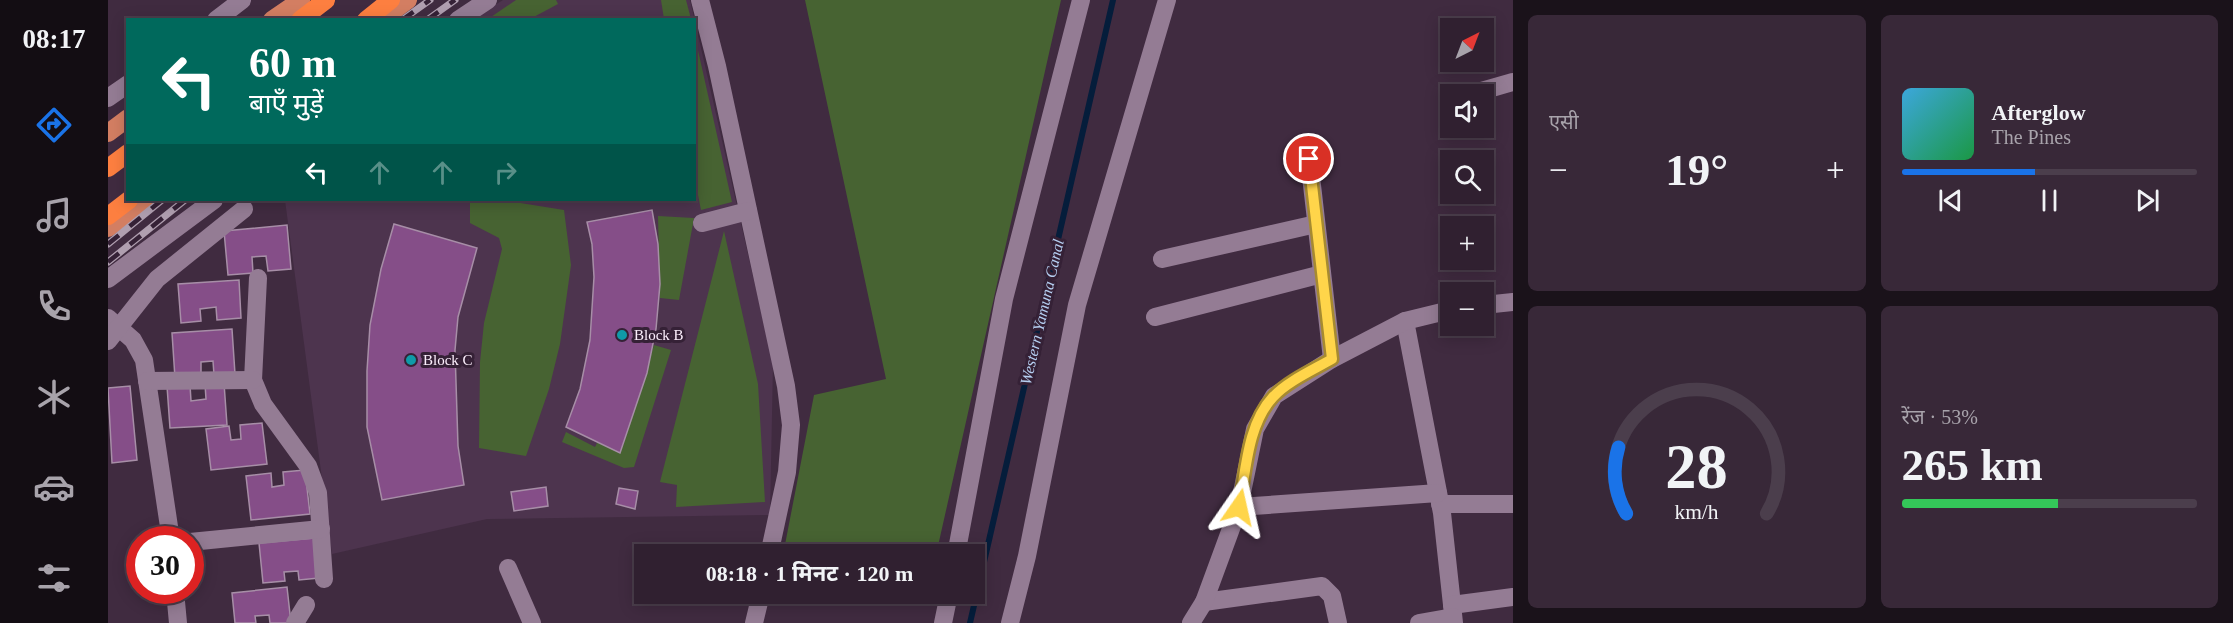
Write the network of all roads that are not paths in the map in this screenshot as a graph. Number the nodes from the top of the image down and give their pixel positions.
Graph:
1 (242, 0) edge
2 (301, 0) edge
3 (326, 0) edge
4 (391, 0) edge
5 (408, 0) edge
6 (488, 0) edge
7 (700, 0) edge
8 (1081, 0) edge
9 (1167, 0) edge
10 (219, 18) edge
11 (275, 18) edge
12 (303, 18) edge
13 (368, 18) edge
14 (384, 18) edge
15 (461, 18) edge
16 (1513, 82) edge
17 (126, 85) edge
18 (1494, 87) edge
19 (108, 98) edge
20 (126, 120) edge
21 (108, 133) edge
22 (126, 154) edge
23 (1309, 159) dead end
24 (108, 168) edge
25 (128, 201) edge
26 (144, 201) edge
27 (213, 201) edge
28 (244, 209) dead end
29 (748, 211) junction
30 (108, 216) edge
31 (702, 223) dead end
32 (1316, 224) junction
33 (108, 228) edge
34 (1162, 259) dead end
35 (1322, 274) junction
36 (258, 278) dead end
37 (108, 279) edge
38 (1513, 302) edge
39 (1494, 304) edge
40 (1440, 312) edge
41 (1155, 317) dead end
42 (1405, 321) junction
43 (112, 329) edge
44 (1332, 359) junction
45 (253, 380) junction
46 (147, 381) junction
47 (1439, 498) junction
48 (1513, 504) edge
49 (1239, 507) junction
50 (169, 526) edge
51 (321, 529) junction
52 (204, 541) edge
53 (771, 544) edge
54 (958, 544) edge
55 (508, 568) dead end
56 (324, 579) dead end
57 (1513, 597) edge
58 (1204, 602) junction
59 (177, 604) edge
60 (758, 604) edge
61 (947, 604) edge
62 (306, 605) dead end
63 (1453, 615) edge
64 (178, 623) edge
65 (295, 623) edge
66 (532, 623) edge
67 (754, 623) edge
68 (943, 623) edge
69 (1010, 623) edge
70 (1191, 623) edge
71 (1338, 623) edge
72 (1419, 623) edge

1 - 10 street
2 - 11 main road
3 - 12 highway
4 - 13 highway
5 - 14 main road
6 - 15 street
7 - 29 street
8 - 54 street
9 - 69 street
16 - 18 street
17 - 19 street
20 - 21 main road
22 - 24 highway
23 - 32 street
25 - 30 highway
26 - 33 main road
27 - 37 street
28 - 43 street
29 - 31 street
29 - 53 street
32 - 34 street
32 - 35 street
35 - 41 street
35 - 44 street
36 - 45 street
38 - 39 street
40 - 42 street
42 - 44 street
42 - 47 street
43 - 46 street
44 - 49 street
45 - 46 street
45 - 51 street
46 - 50 street
47 - 48 street
47 - 49 street
47 - 63 street
49 - 58 street
51 - 52 street
51 - 56 street
55 - 66 street
57 - 63 street
58 - 70 street
58 - 71 street
59 - 64 street
60 - 67 street
61 - 68 street
62 - 65 street
63 - 72 street

